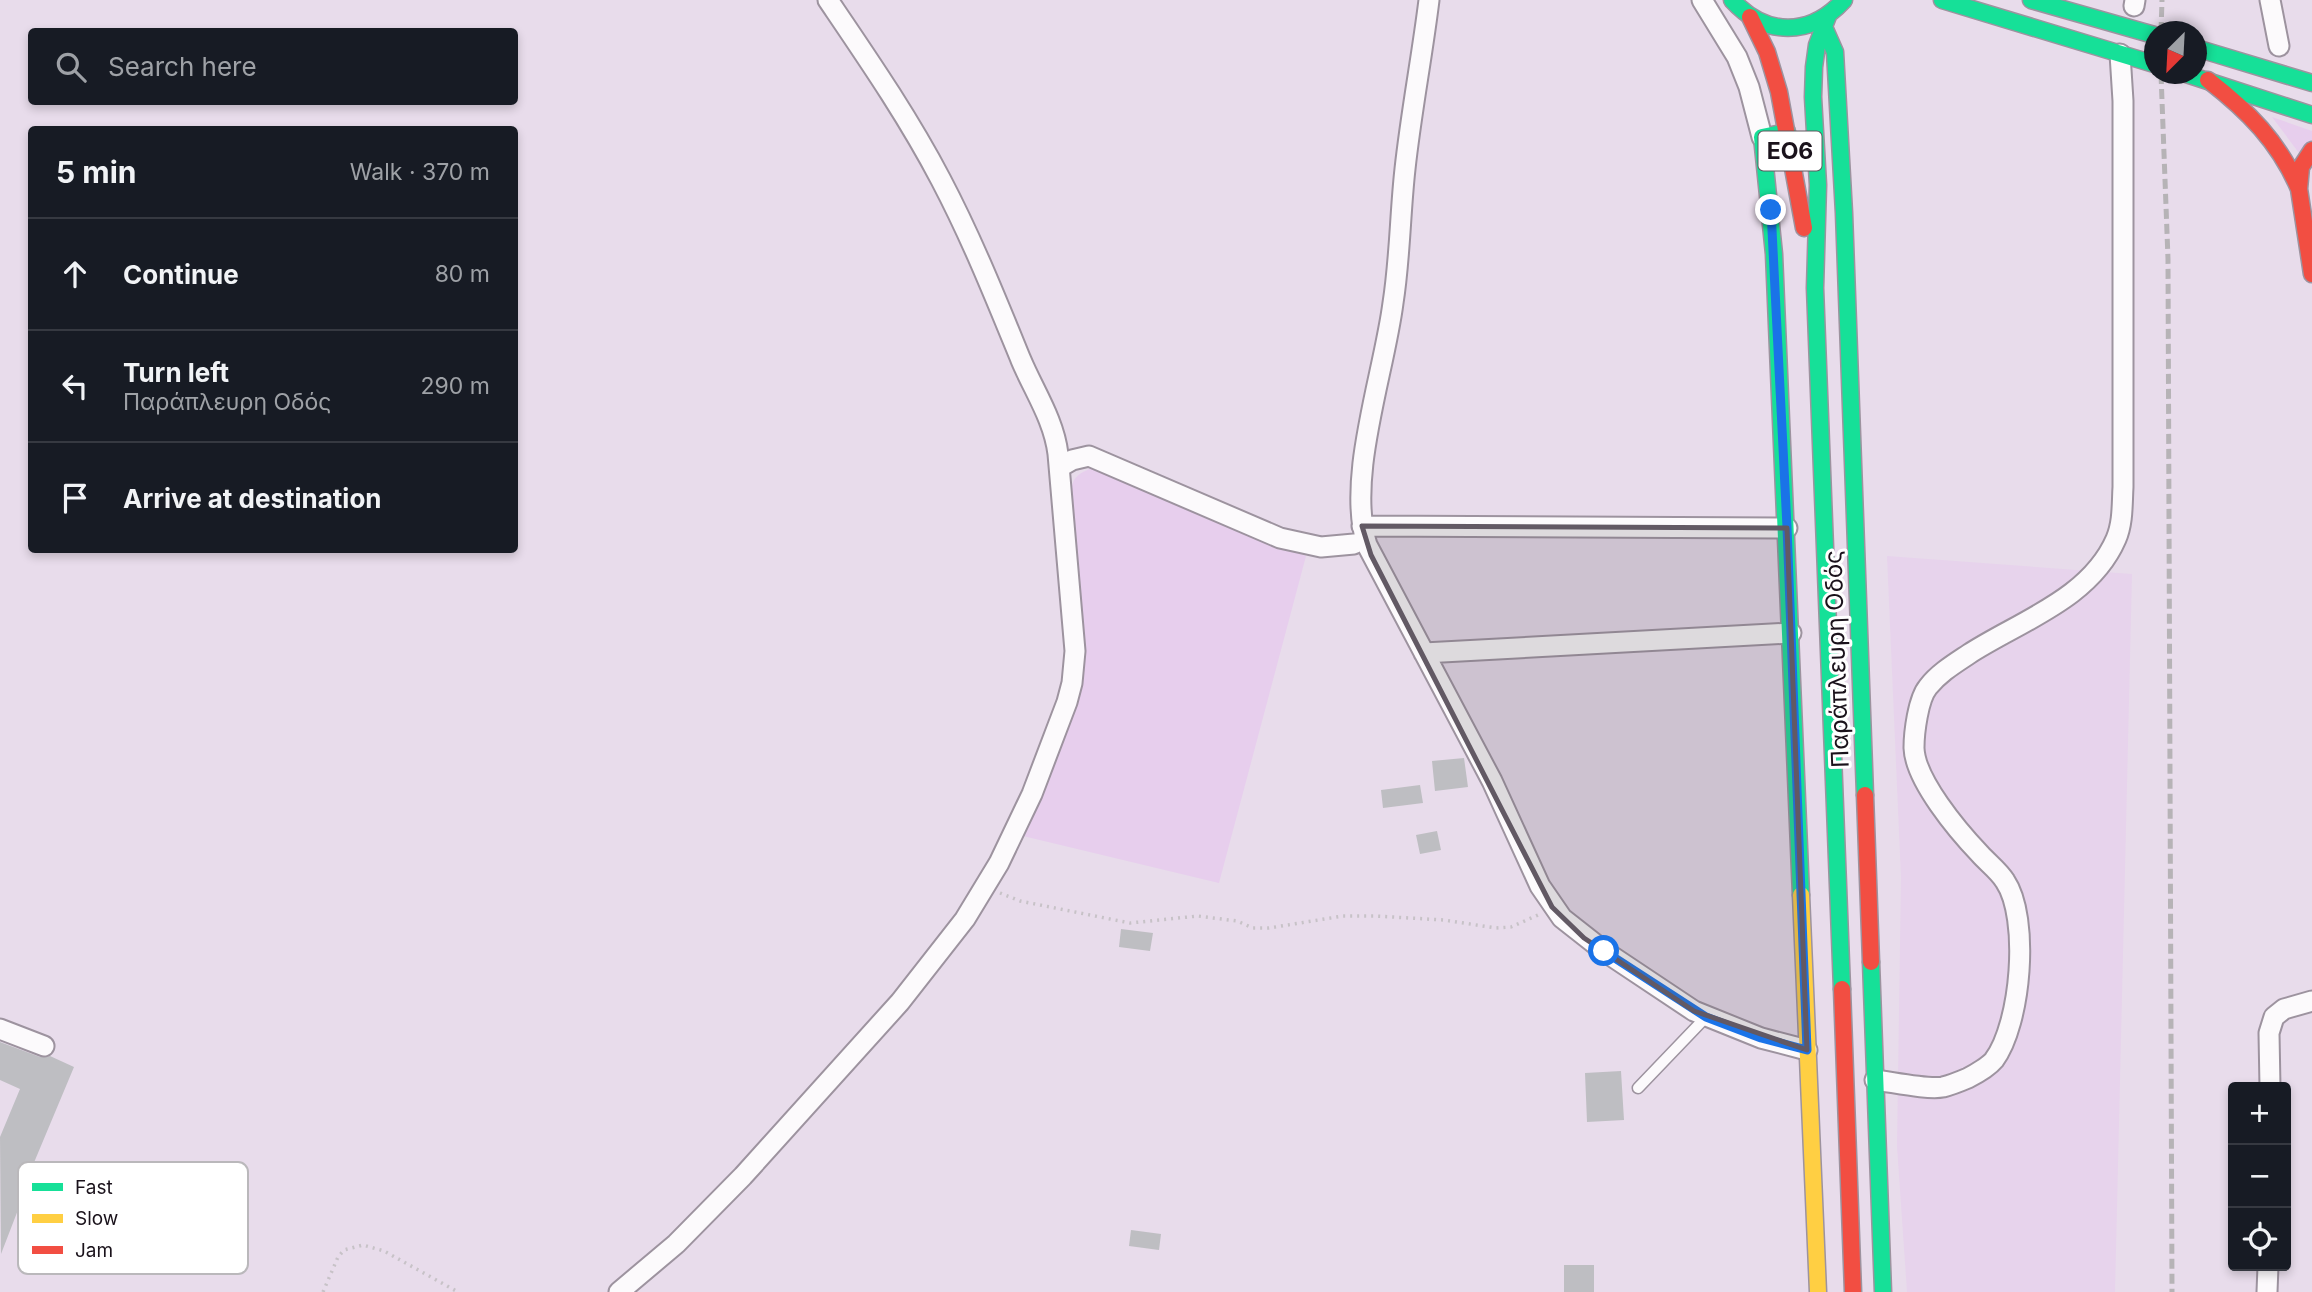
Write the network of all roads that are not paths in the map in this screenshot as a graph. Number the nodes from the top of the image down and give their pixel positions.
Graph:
1 (828, 0) edge
2 (1429, 0) edge
3 (1702, 0) edge
4 (1732, 0) edge
5 (1942, 0) edge
6 (2031, 0) edge
7 (2270, 0) edge
8 (1845, 1) edge
9 (1750, 17) junction
10 (1826, 22) junction
11 (2144, 32) edge
12 (2279, 46) dead end
13 (2207, 51) edge
14 (2120, 54) junction
15 (2144, 61) edge
16 (2208, 80) joint
17 (2312, 83) edge
18 (2312, 115) edge
19 (1787, 132) junction
20 (1762, 137) junction
21 (2312, 150) edge
22 (2299, 189) junction
23 (2312, 274) edge
24 (1815, 288) junction
25 (1056, 438) junction
26 (1088, 456) junction
27 (1060, 467) junction
28 (1787, 527) junction
29 (1358, 535) junction
30 (1791, 633) junction
31 (1424, 653) junction
32 (2312, 1001) edge
33 (1706, 1017) junction
34 (0, 1030) edge
35 (44, 1046) dead end
36 (1807, 1050) junction
37 (1875, 1080) junction
38 (2270, 1082) edge
39 (1638, 1088) dead end
40 (2268, 1271) edge
41 (620, 1292) edge
42 (1818, 1292) edge
43 (1853, 1292) edge
44 (1883, 1292) edge
45 (2267, 1292) edge

1 - 25 street
2 - 29 street
3 - 20 street
4 - 9 street, ΕΟ6
5 - 14 street
6 - 11 street
7 - 12 street
8 - 10 street, ΕΟ6
9 - 10 street, ΕΟ6
9 - 19 street, ΕΟ6
10 - 24 street, ΕΟ6
10 - 37 street, Παράπλευρη Οδός
13 - 17 street
14 - 15 street
14 - 37 street
16 - 18 street
16 - 22 street
19 - 20 street
19 - 24 street, ΕΟ6
20 - 28 street, Παράπλευρη Οδός
21 - 22 street
22 - 23 street
24 - 43 street, ΕΟ6
25 - 26 street
25 - 27 street
26 - 27 street
26 - 29 street
27 - 41 street
28 - 29 street
28 - 30 street, Παράπλευρη Οδός
29 - 31 street
30 - 31 street
30 - 36 street, Παράπλευρη Οδός
31 - 33 street
32 - 38 street
33 - 36 street
33 - 39 lane
34 - 35 street
36 - 42 street, Παράπλευρη Οδός
37 - 44 street, Παράπλευρη Οδός
40 - 45 street

